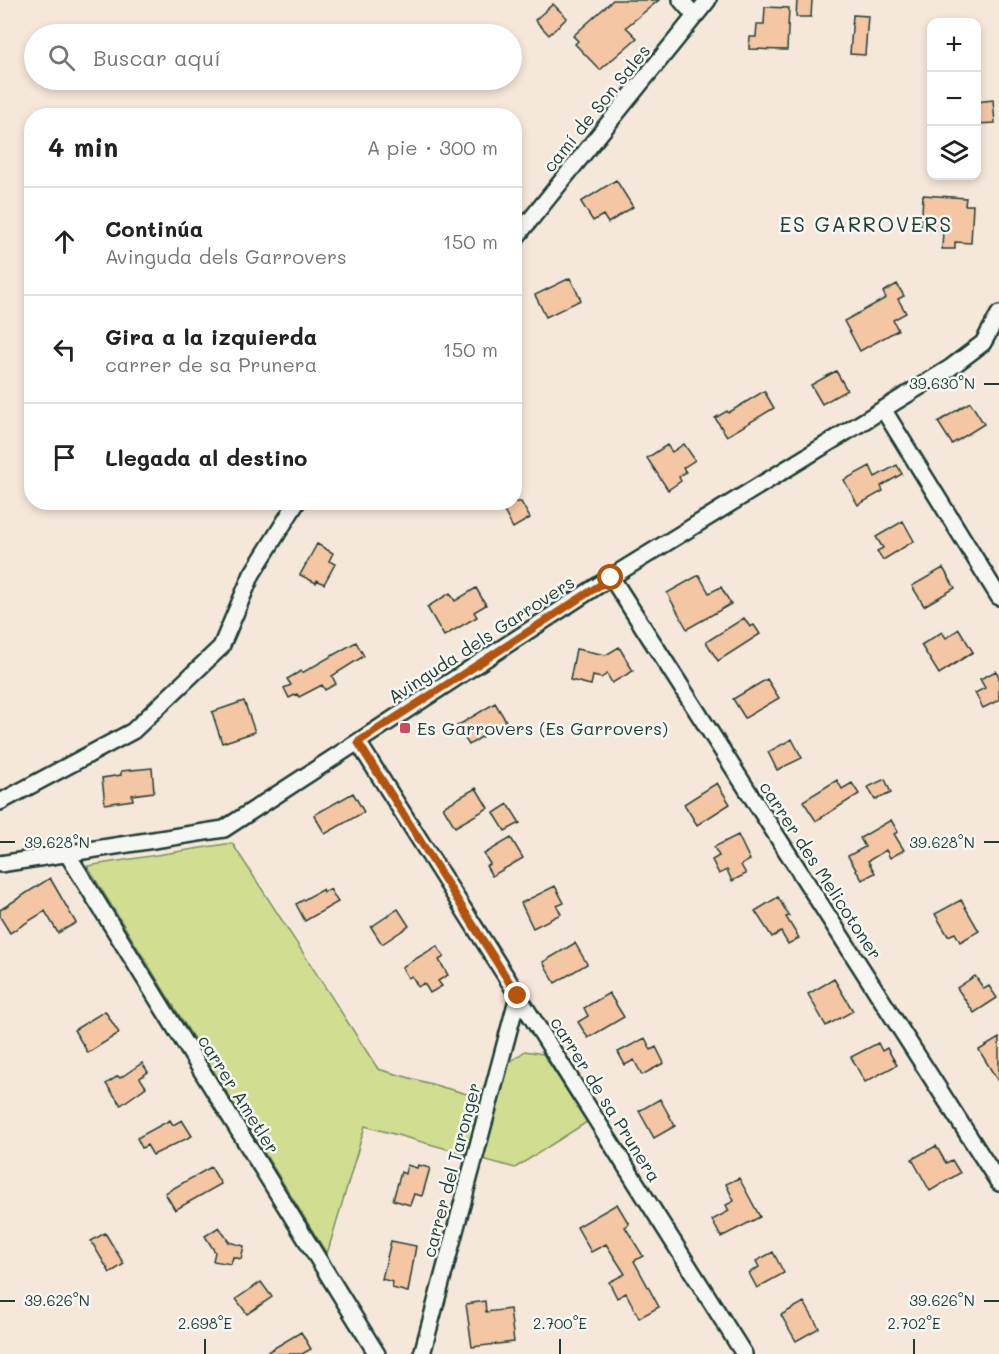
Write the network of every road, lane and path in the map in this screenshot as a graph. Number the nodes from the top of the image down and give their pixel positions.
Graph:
1 (681, 0) edge
2 (708, 0) edge
3 (695, 16) junction
4 (522, 230) edge
5 (999, 314) edge
6 (999, 340) edge
7 (983, 343) junction
8 (883, 409) junction
9 (292, 510) edge
10 (611, 578) junction
11 (999, 597) edge
12 (358, 742) junction
13 (0, 802) edge
14 (68, 855) junction
15 (0, 864) edge
16 (518, 996) junction
17 (999, 1183) edge
18 (377, 1354) edge
19 (422, 1354) edge
20 (744, 1354) edge

1 - 3 street
2 - 3 street, camí de Son Sales
3 - 4 street, camí de Son Sales
5 - 7 street
6 - 7 street
7 - 8 street, Avinguda dels Garrovers
8 - 10 street, Avinguda dels Garrovers
8 - 11 street
9 - 13 street
10 - 12 street, Avinguda dels Garrovers
10 - 17 street, carrer des Melicotoner
12 - 14 street, Avinguda dels Garrovers
12 - 16 street, carrer de sa Prunera
14 - 15 street, Avinguda dels Garrovers
14 - 18 street, carrer Ametler
16 - 19 street, carrer del Taronger
16 - 20 street, carrer de sa Prunera

